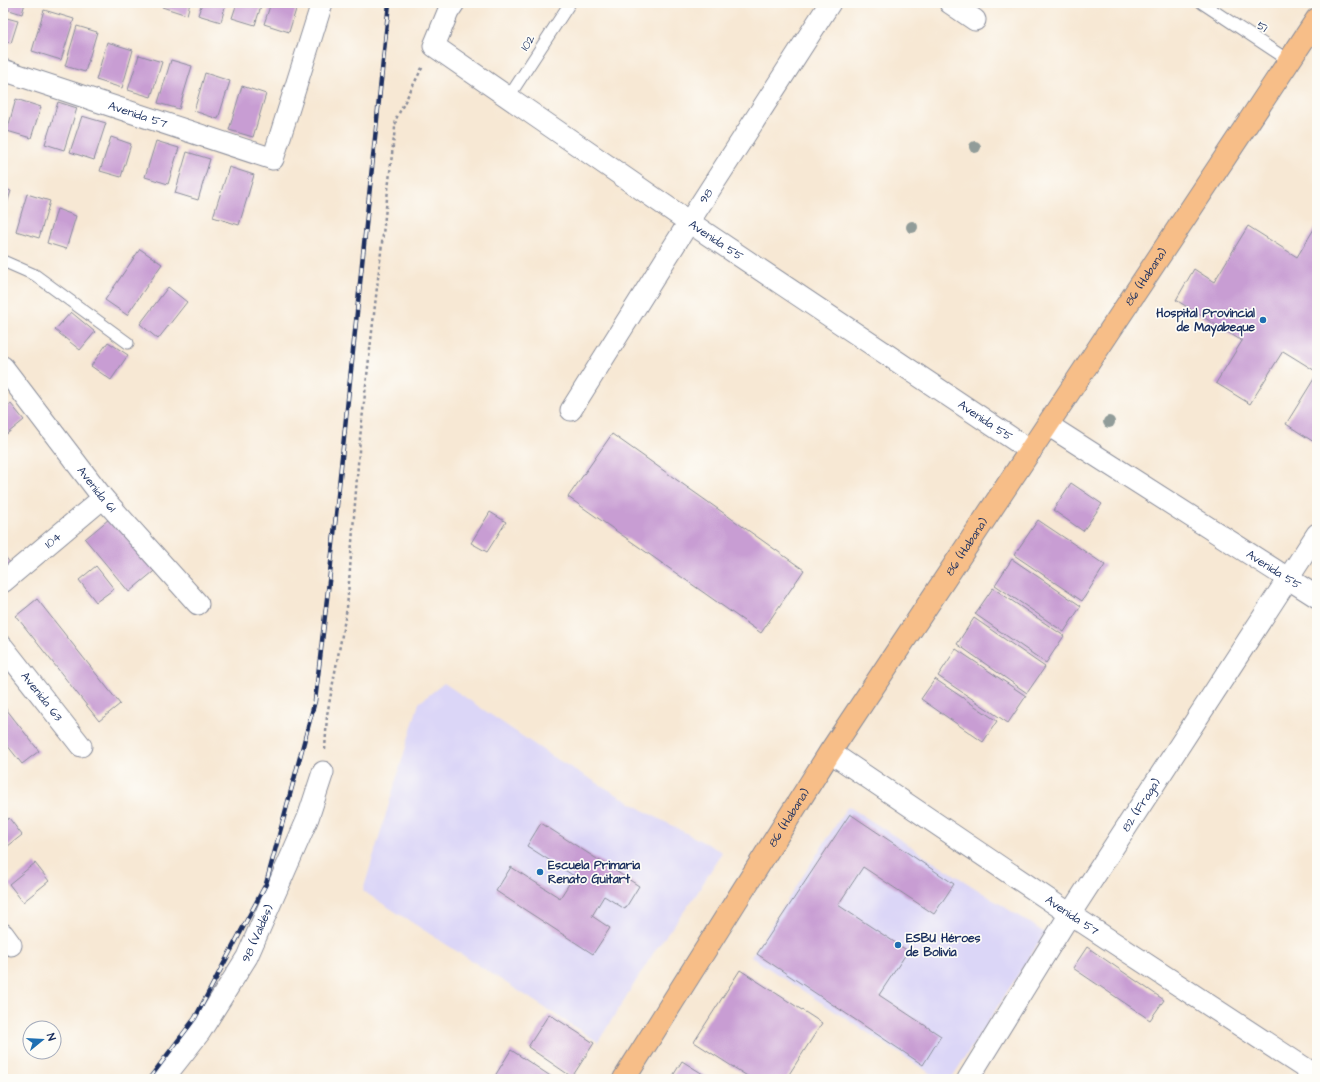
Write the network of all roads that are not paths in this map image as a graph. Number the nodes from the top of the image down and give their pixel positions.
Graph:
1 (322, 3) edge
2 (570, 3) edge
3 (830, 3) edge
4 (950, 3) edge
5 (1202, 3) edge
6 (451, 8) edge
7 (1317, 19) edge
8 (975, 20) dead end
9 (1288, 60) junction
10 (3, 70) edge
11 (508, 98) junction
12 (689, 222) junction
13 (3, 261) edge
14 (128, 344) dead end
15 (3, 367) edge
16 (571, 410) dead end
17 (1048, 425) junction
18 (1031, 451) junction
19 (103, 498) junction
20 (1317, 534) edge
21 (1288, 578) junction
22 (3, 582) edge
23 (1317, 597) edge
24 (198, 604) dead end
25 (3, 647) edge
26 (81, 746) dead end
27 (830, 752) junction
28 (323, 772) road end
29 (1070, 914) junction
30 (1313, 1073) edge
31 (164, 1079) edge
32 (624, 1079) edge
33 (968, 1079) edge

1 - 10 street, Avenida 57
2 - 11 lane, 102
3 - 12 street, 98
4 - 8 street
5 - 9 lane, 51
6 - 11 street, Avenida 55
7 - 9 main road, 86 (Habana)
9 - 17 main road, 86 (Habana)
11 - 12 street, Avenida 55
12 - 16 street, 98
12 - 18 street, Avenida 55
13 - 14 lane
15 - 19 street, Avenida 61
17 - 18 main road, 86 (Habana)
17 - 21 street, Avenida 55
18 - 27 main road, 86 (Habana)
19 - 22 street, 104
19 - 24 street, Avenida 61
20 - 21 street, 82 (Fraga)
21 - 23 street, Avenida 55
21 - 29 street, 82 (Fraga)
25 - 26 street, Avenida 63
27 - 29 street, Avenida 57
27 - 32 main road, 86 (Habana)
28 - 31 street, 98 (Valdés)
29 - 30 street, Avenida 57
29 - 33 street, 82 (Fraga)

